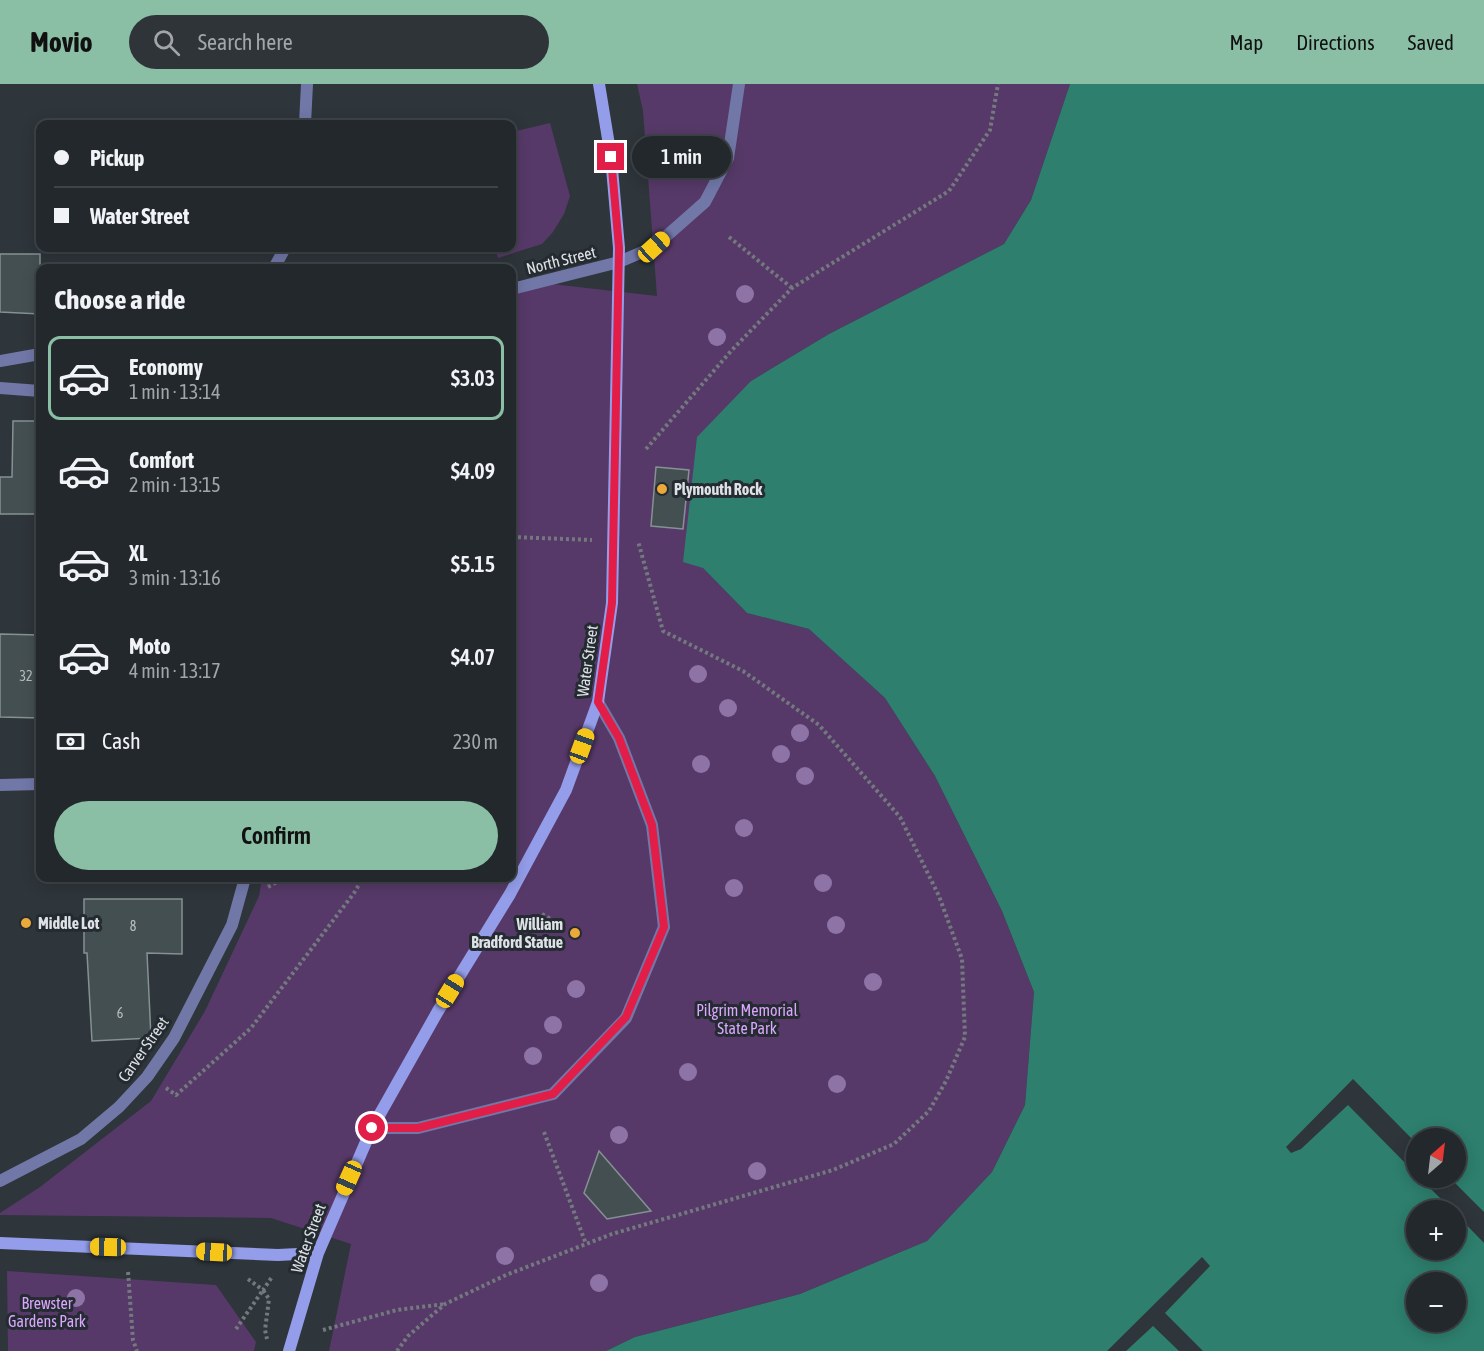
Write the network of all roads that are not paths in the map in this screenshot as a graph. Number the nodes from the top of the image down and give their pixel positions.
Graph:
1 (307, 84) edge
2 (599, 84) edge
3 (739, 84) edge
4 (305, 120) edge
5 (619, 262) junction
6 (516, 288) edge
7 (36, 355) edge
8 (0, 361) edge
9 (0, 388) edge
10 (36, 391) edge
11 (598, 702) junction
12 (36, 784) edge
13 (0, 785) edge
14 (244, 882) edge
15 (372, 1128) junction
16 (0, 1181) edge
17 (0, 1243) edge
18 (318, 1254) junction
19 (289, 1351) edge

1 - 4 street
2 - 5 main road, Water Street
3 - 5 street, North Street
5 - 6 street, North Street
5 - 11 main road, Water Street
7 - 8 street
9 - 10 street
11 - 15 main road, Water Street
11 - 15 street
12 - 13 street
14 - 16 street, Carver Street
15 - 18 main road, Water Street
17 - 18 main road
18 - 19 main road, Water Street

